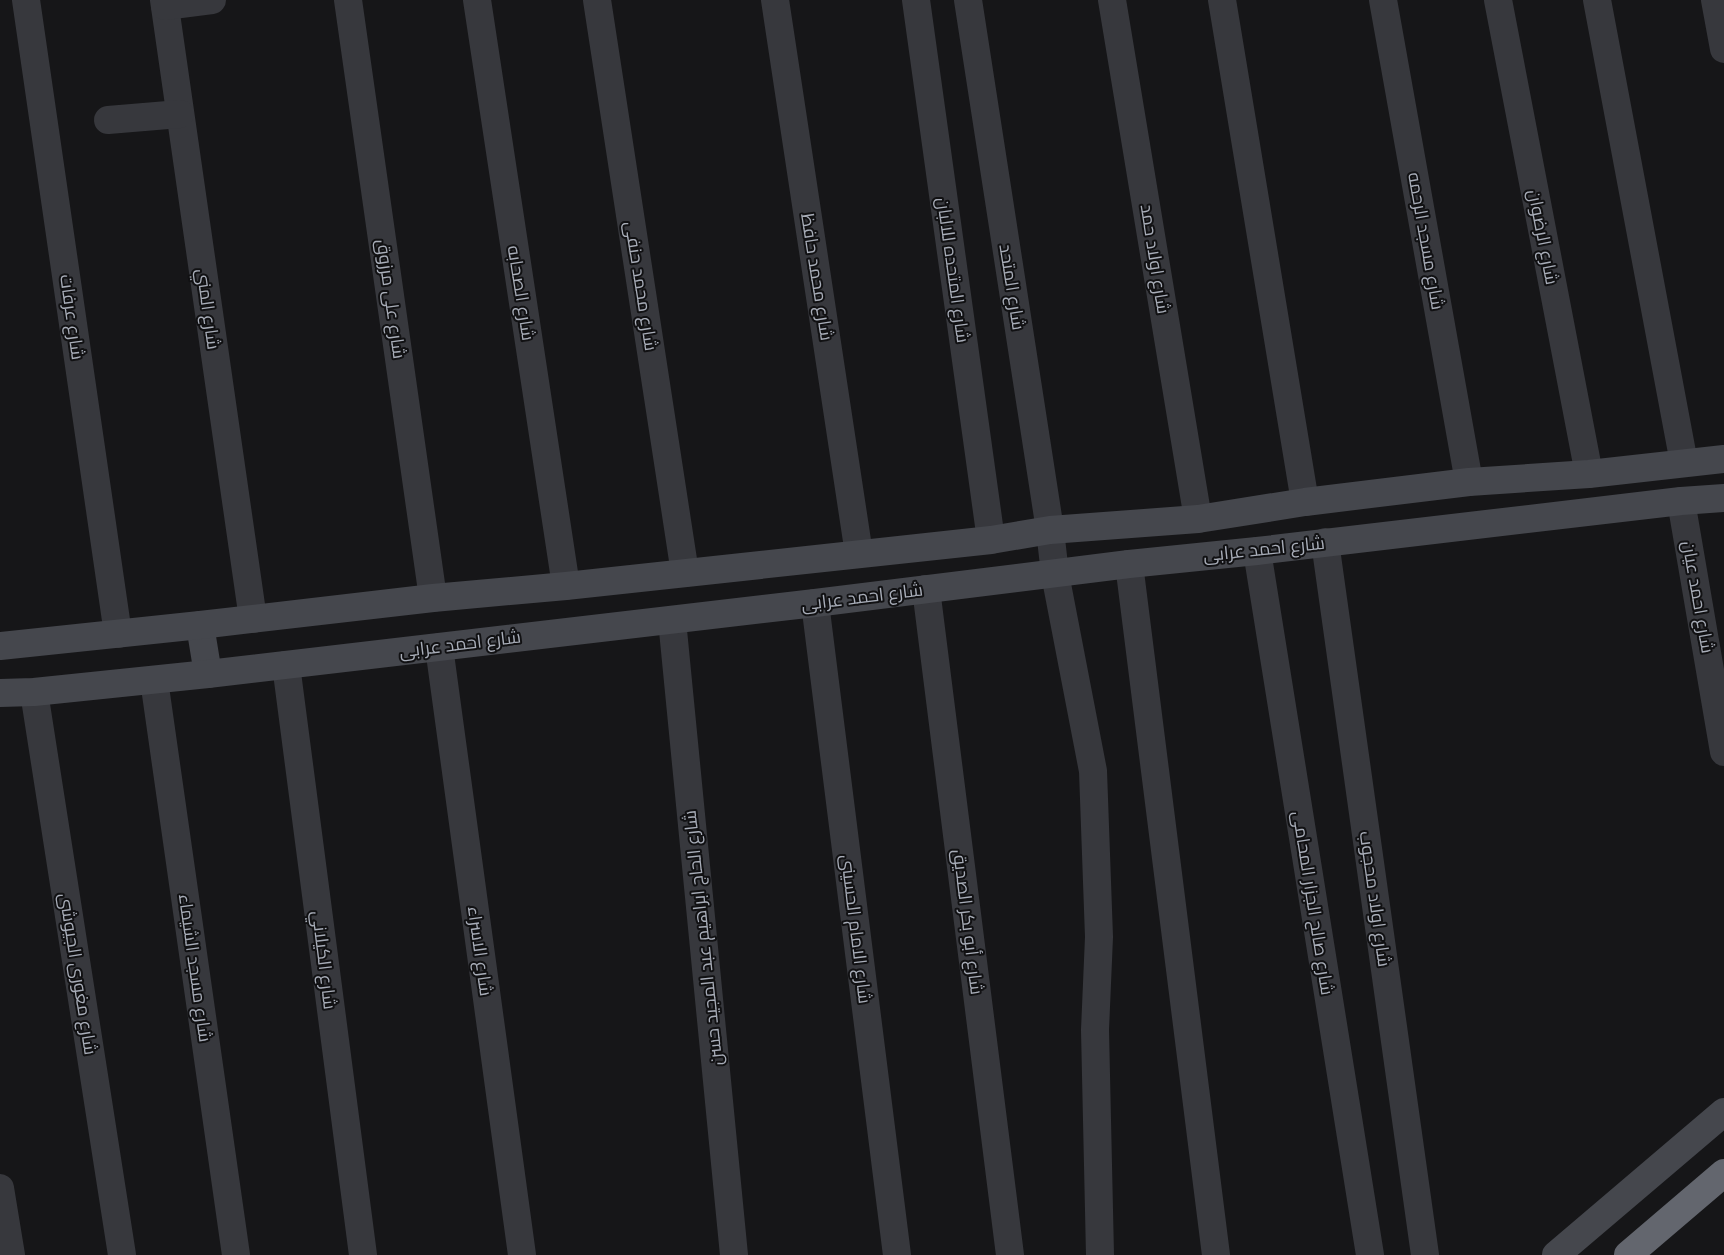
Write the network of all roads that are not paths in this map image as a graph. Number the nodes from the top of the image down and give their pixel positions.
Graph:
1 (26, 0) edge
2 (212, 0) edge
3 (348, 0) edge
4 (477, 0) edge
5 (597, 0) edge
6 (775, 0) edge
7 (916, 0) edge
8 (968, 0) edge
9 (1112, 0) edge
10 (1222, 0) edge
11 (1383, 0) edge
12 (1498, 0) edge
13 (1597, 0) edge
14 (1715, 0) edge
15 (164, 3) edge
16 (1724, 49) edge
17 (180, 114) junction
18 (108, 120) dead end
19 (1724, 460) edge
20 (1684, 463) junction
21 (1588, 474) junction
22 (1469, 482) junction
23 (1724, 498) edge
24 (1681, 501) junction
25 (1305, 502) junction
26 (1198, 519) junction
27 (1050, 530) junction
28 (990, 540) junction
29 (1325, 542) junction
30 (1257, 551) junction
31 (859, 554) junction
32 (1129, 564) junction
33 (684, 573) junction
34 (1055, 574) junction
35 (566, 586) junction
36 (926, 589) junction
37 (433, 598) junction
38 (815, 603) junction
39 (252, 619) junction
40 (672, 620) junction
41 (200, 625) junction
42 (118, 634) junction
43 (0, 646) edge
44 (439, 647) junction
45 (286, 665) junction
46 (208, 674) junction
47 (154, 680) junction
48 (34, 692) junction
49 (0, 694) edge
50 (1724, 752) edge
51 (1724, 1112) edge
52 (1724, 1173) edge
53 (0, 1188) edge
54 (11, 1255) edge
55 (122, 1255) edge
56 (236, 1255) edge
57 (363, 1255) edge
58 (522, 1255) edge
59 (734, 1255) edge
60 (897, 1255) edge
61 (1010, 1255) edge
62 (1100, 1255) edge
63 (1216, 1255) edge
64 (1370, 1255) edge
65 (1425, 1255) edge
66 (1556, 1255) edge
67 (1628, 1255) edge

1 - 42 street, شارع عرفات
2 - 15 street
3 - 37 street, شارع على مرزوق
4 - 35 street, شارع الصحابه
5 - 33 street, شارع محمد حنفى
6 - 31 street, شارع محمد حافظ
7 - 28 street, شارع المتحده للالبان
8 - 27 street, شارع المتحد
9 - 26 street, شارع اولاد حمد
10 - 25 street
11 - 22 street, شارع مسجد الرحمه
12 - 21 street, شارع الرضوان
13 - 20 street
14 - 16 street
15 - 17 street, شارع المني
17 - 18 street
17 - 39 street, شارع المني
19 - 20 street
20 - 21 street
21 - 22 street
22 - 25 street
23 - 24 street, شارع احمد عرابى
24 - 29 street, شارع احمد عرابى
24 - 50 street, شارع احمد عيان
25 - 26 street
26 - 27 street
27 - 28 street
27 - 34 street, شارع المتحد
28 - 31 street
29 - 30 street, شارع احمد عرابى
29 - 65 street, شارع اولاد محجوب
30 - 32 street, شارع احمد عرابى
30 - 64 street, شارع صالح الجزار المحامى
31 - 33 street
32 - 34 street, شارع احمد عرابى
32 - 63 street
33 - 35 street
34 - 36 street, شارع احمد عرابى
34 - 62 street, شارع المتحد
35 - 37 street
36 - 38 street, شارع احمد عرابى
36 - 61 street, شارع أبو بكر الصديق
37 - 39 street
38 - 40 street, شارع احمد عرابى
38 - 60 street, شارع الامام الحسينى
39 - 41 street
40 - 44 street, شارع احمد عرابى
40 - 59 street, شارع الحاج ابراهيم عبد المجيد حسن
41 - 42 street
41 - 46 street
42 - 43 street
44 - 45 street, شارع احمد عرابى
44 - 58 street, شارع الاسراء
45 - 46 street, شارع احمد عرابى
45 - 57 street, شارع الكيلاني
46 - 47 street, شارع احمد عرابى
47 - 48 street, شارع احمد عرابى
47 - 56 street, شارع مسجد الشيماء
48 - 49 street, شارع احمد عرابى
48 - 55 street, شارع مغورى الجيوشى
51 - 66 street
52 - 67 highway
53 - 54 street

